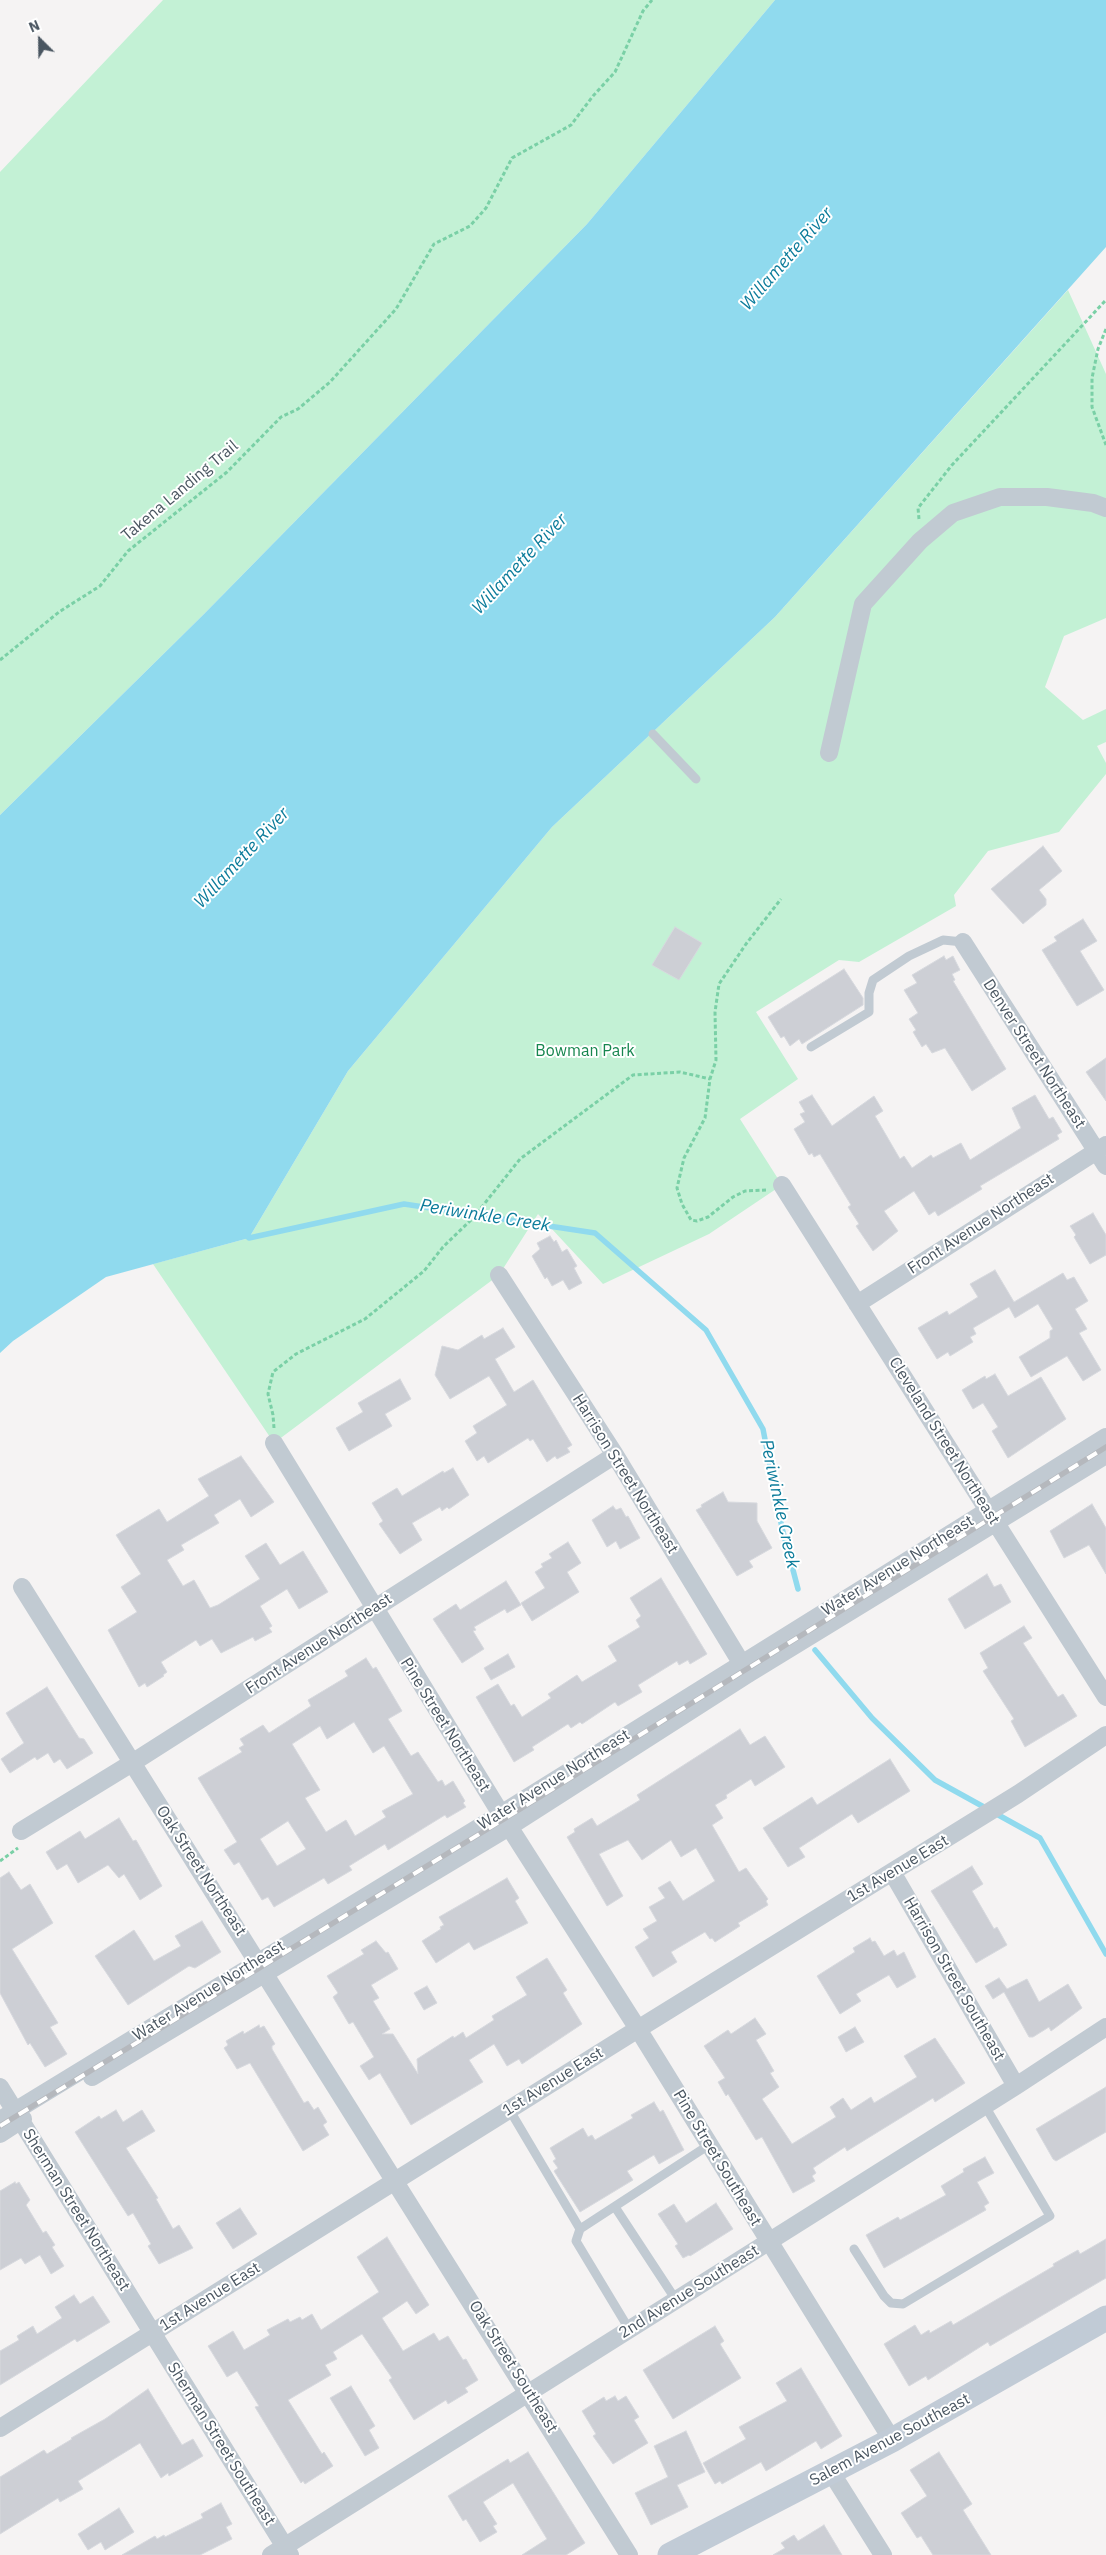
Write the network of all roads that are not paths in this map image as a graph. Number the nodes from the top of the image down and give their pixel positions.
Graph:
1 (1106, 508) edge
2 (653, 734) dead end
3 (829, 753) dead end
4 (696, 779) dead end
5 (963, 942) joint
6 (811, 1047) dead end
7 (1101, 1148) edge
8 (1106, 1166) edge
9 (782, 1185) road end
10 (499, 1274) dead end
11 (857, 1304) junction
12 (1106, 1437) edge
13 (274, 1443) road end
14 (615, 1455) junction
15 (1106, 1455) edge
16 (992, 1517) junction
17 (22, 1587) dead end
18 (374, 1609) junction
19 (745, 1669) junction
20 (1106, 1697) edge
21 (1106, 1735) edge
22 (132, 1764) junction
23 (505, 1820) junction
24 (21, 1831) dead end
25 (892, 1872) junction
26 (262, 1967) junction
27 (1106, 2027) edge
28 (638, 2029) junction
29 (1016, 2086) junction
30 (0, 2087) edge
31 (985, 2106) junction
32 (509, 2109) junction
33 (12, 2117) edge
34 (0, 2134) edge
35 (709, 2145) junction
36 (396, 2180) junction
37 (615, 2207) junction
38 (580, 2229) junction
39 (768, 2242) junction
40 (854, 2249) dead end
41 (676, 2300) junction
42 (1106, 2318) edge
43 (629, 2329) junction
44 (152, 2333) junction
45 (528, 2392) junction
46 (0, 2428) edge
47 (892, 2440) junction
48 (831, 2472) junction
49 (282, 2552) edge
50 (629, 2555) edge
51 (670, 2555) edge
52 (883, 2555) edge

1 - 3 street
2 - 4 lane
5 - 6 lane
5 - 7 street, Denver Street Northeast
7 - 8 street, Denver Street Northeast
7 - 11 street, Front Avenue Northeast
9 - 11 street, Cleveland Street Northeast
10 - 14 street, Harrison Street Northeast
11 - 16 street, Cleveland Street Northeast
12 - 16 street, Water Avenue Northeast
13 - 18 street, Pine Street Northeast
14 - 18 street, Front Avenue Northeast
14 - 19 street, Harrison Street Northeast
15 - 16 street, Water Avenue Northeast
16 - 19 street, Water Avenue Northeast
16 - 20 street, Cleveland Street Northeast
17 - 22 street, Oak Street Northeast
18 - 22 street, Front Avenue Northeast
18 - 23 street, Pine Street Northeast
19 - 23 street, Water Avenue Northeast
21 - 25 street, 1st Avenue East
22 - 24 street, Front Avenue Northeast
22 - 26 street, Oak Street Northeast
23 - 26 street, Water Avenue Northeast
23 - 28 street, Pine Street Northeast
25 - 28 street, 1st Avenue East
25 - 29 street, Harrison Street Southeast
26 - 33 street, Water Avenue Northeast
26 - 36 street, Oak Street Northeast
27 - 29 street, 2nd Avenue Southeast
28 - 32 street, 1st Avenue East
28 - 35 street, Pine Street Southeast
29 - 31 street, 2nd Avenue Southeast
30 - 33 street, Sherman Street Northeast
31 - 39 street, 2nd Avenue Southeast
31 - 40 lane
32 - 36 street, 1st Avenue East
32 - 38 lane
33 - 34 street, Water Avenue Northeast
33 - 44 street, Sherman Street Northeast
35 - 37 lane
35 - 39 street, Pine Street Southeast
36 - 44 street, 1st Avenue East
36 - 45 street, Oak Street Southeast
37 - 38 lane
37 - 41 lane
38 - 43 lane
39 - 41 street, 2nd Avenue Southeast
39 - 47 street, Pine Street Southeast
41 - 43 street, 2nd Avenue Southeast
42 - 47 main road, Salem Avenue Southeast
43 - 45 street, 2nd Avenue Southeast
44 - 46 street, 1st Avenue East
44 - 49 street, Sherman Street Southeast
45 - 49 street, 2nd Avenue Southeast
45 - 50 street, Oak Street Southeast
47 - 48 main road, Salem Avenue Southeast
48 - 51 main road, Salem Avenue Southeast
48 - 52 street

